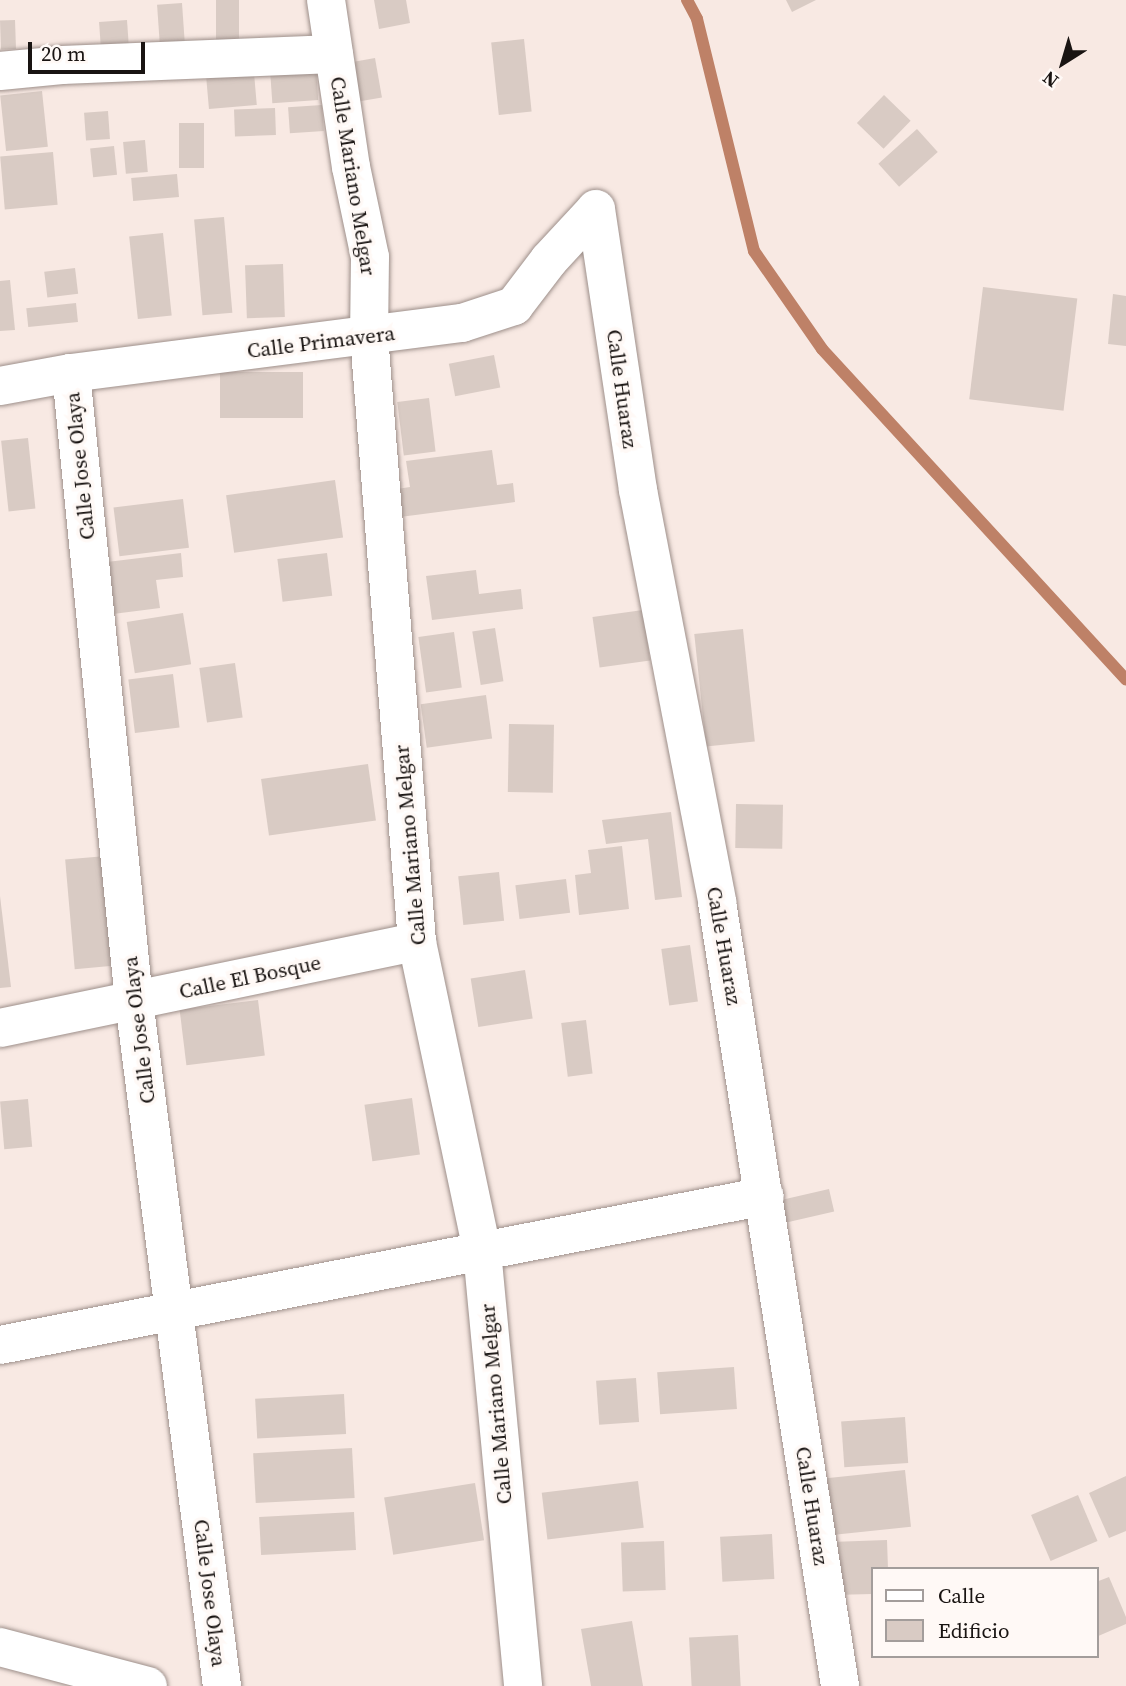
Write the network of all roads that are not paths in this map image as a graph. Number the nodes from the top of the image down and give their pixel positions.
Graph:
1 (326, 0) edge
2 (334, 54) junction
3 (0, 71) edge
4 (596, 209) joint
5 (369, 336) junction
6 (71, 373) junction
7 (0, 386) edge
8 (417, 942) junction
9 (134, 1001) junction
10 (0, 1028) edge
11 (765, 1196) junction
12 (482, 1251) junction
13 (175, 1311) junction
14 (0, 1345) edge
15 (1, 1644) edge
16 (148, 1686) edge
17 (222, 1686) edge
18 (523, 1686) edge
19 (840, 1686) edge

1 - 2 street, Calle Mariano Melgar
2 - 3 street
2 - 5 street, Calle Mariano Melgar
4 - 5 street, Calle Primavera
4 - 11 street, Calle Huaraz
5 - 6 street, Calle Primavera
5 - 8 street, Calle Mariano Melgar
6 - 7 street, Calle Primavera
6 - 9 street, Calle Jose Olaya
8 - 9 street, Calle El Bosque
8 - 12 street, Calle Mariano Melgar
9 - 10 street, Calle El Bosque
9 - 13 street, Calle Jose Olaya
11 - 12 street
11 - 19 street, Calle Huaraz
12 - 13 street
12 - 18 street, Calle Mariano Melgar
13 - 14 street
13 - 17 street, Calle Jose Olaya
15 - 16 street

